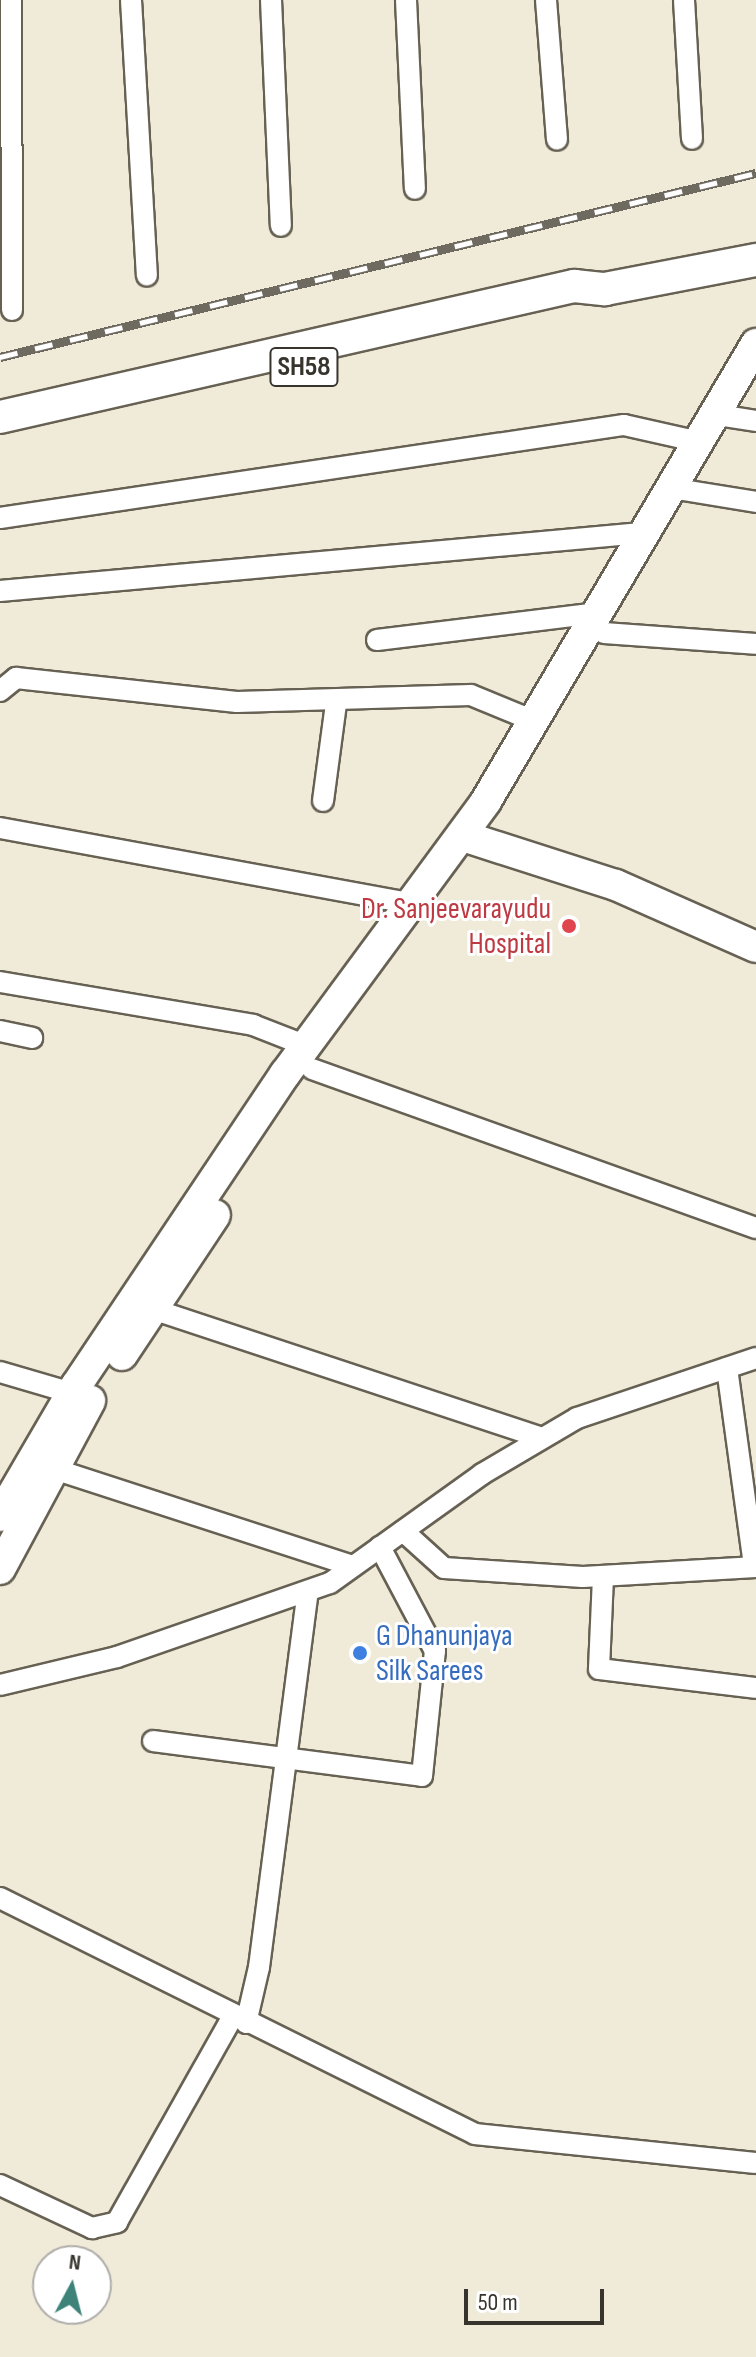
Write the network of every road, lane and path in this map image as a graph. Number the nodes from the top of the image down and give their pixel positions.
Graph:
1 (11, 0) edge
2 (131, 0) edge
3 (271, 0) edge
4 (406, 0) edge
5 (546, 0) edge
6 (684, 0) edge
7 (692, 139) dead end
8 (557, 140) dead end
9 (415, 189) dead end
10 (281, 226) dead end
11 (756, 260) edge
12 (147, 276) dead end
13 (605, 289) junction
14 (12, 310) dead end
15 (754, 351) edge
16 (0, 417) edge
17 (756, 421) edge
18 (709, 426) junction
19 (0, 439) edge
20 (683, 490) junction
21 (756, 502) edge
22 (0, 518) edge
23 (641, 533) junction
24 (0, 591) edge
25 (600, 623) junction
26 (377, 640) dead end
27 (756, 644) edge
28 (0, 691) edge
29 (336, 704) junction
30 (534, 721) junction
31 (323, 801) dead end
32 (0, 828) edge
33 (470, 838) junction
34 (416, 904) junction
35 (756, 947) edge
36 (0, 982) edge
37 (0, 1031) edge
38 (32, 1038) dead end
39 (310, 1058) junction
40 (756, 1228) edge
41 (142, 1306) junction
42 (756, 1358) edge
43 (727, 1368) junction
44 (0, 1372) edge
45 (72, 1393) junction
46 (542, 1438) junction
47 (54, 1469) junction
48 (0, 1516) edge
49 (403, 1531) junction
50 (380, 1547) junction
51 (353, 1566) junction
52 (755, 1566) edge
53 (0, 1569) edge
54 (603, 1577) junction
55 (308, 1591) junction
56 (0, 1685) edge
57 (756, 1688) edge
58 (153, 1741) dead end
59 (288, 1761) junction
60 (0, 1898) edge
61 (239, 2020) junction
62 (756, 2163) edge
63 (0, 2185) edge

1 - 14 street
2 - 12 street
3 - 10 street
4 - 9 street
5 - 8 street
6 - 7 street
11 - 13 main road, SH58
13 - 16 main road, SH58
13 - 19 main road, SH58
15 - 18 main road
17 - 18 street
18 - 20 main road
18 - 22 street
18 - 23 main road
20 - 21 street
20 - 25 main road
23 - 24 street
23 - 25 main road
25 - 26 street
25 - 27 street
25 - 30 main road
25 - 33 main road
28 - 29 street
29 - 30 street
29 - 31 street
30 - 33 main road
32 - 34 street
33 - 34 main road
33 - 35 main road
33 - 39 main road
34 - 39 main road
36 - 39 street
37 - 38 street
39 - 40 street
39 - 41 main road
41 - 45 main road
41 - 46 street
41 - 47 main road
42 - 43 street
43 - 46 street
43 - 52 street
44 - 45 street
45 - 48 main road
46 - 49 street
47 - 51 street
47 - 53 main road
49 - 50 street
49 - 54 street
50 - 51 street
50 - 59 street
51 - 55 street
52 - 54 street
54 - 57 street
55 - 56 street
55 - 59 street
58 - 59 street
59 - 61 street
60 - 61 street
61 - 62 street
61 - 63 street

